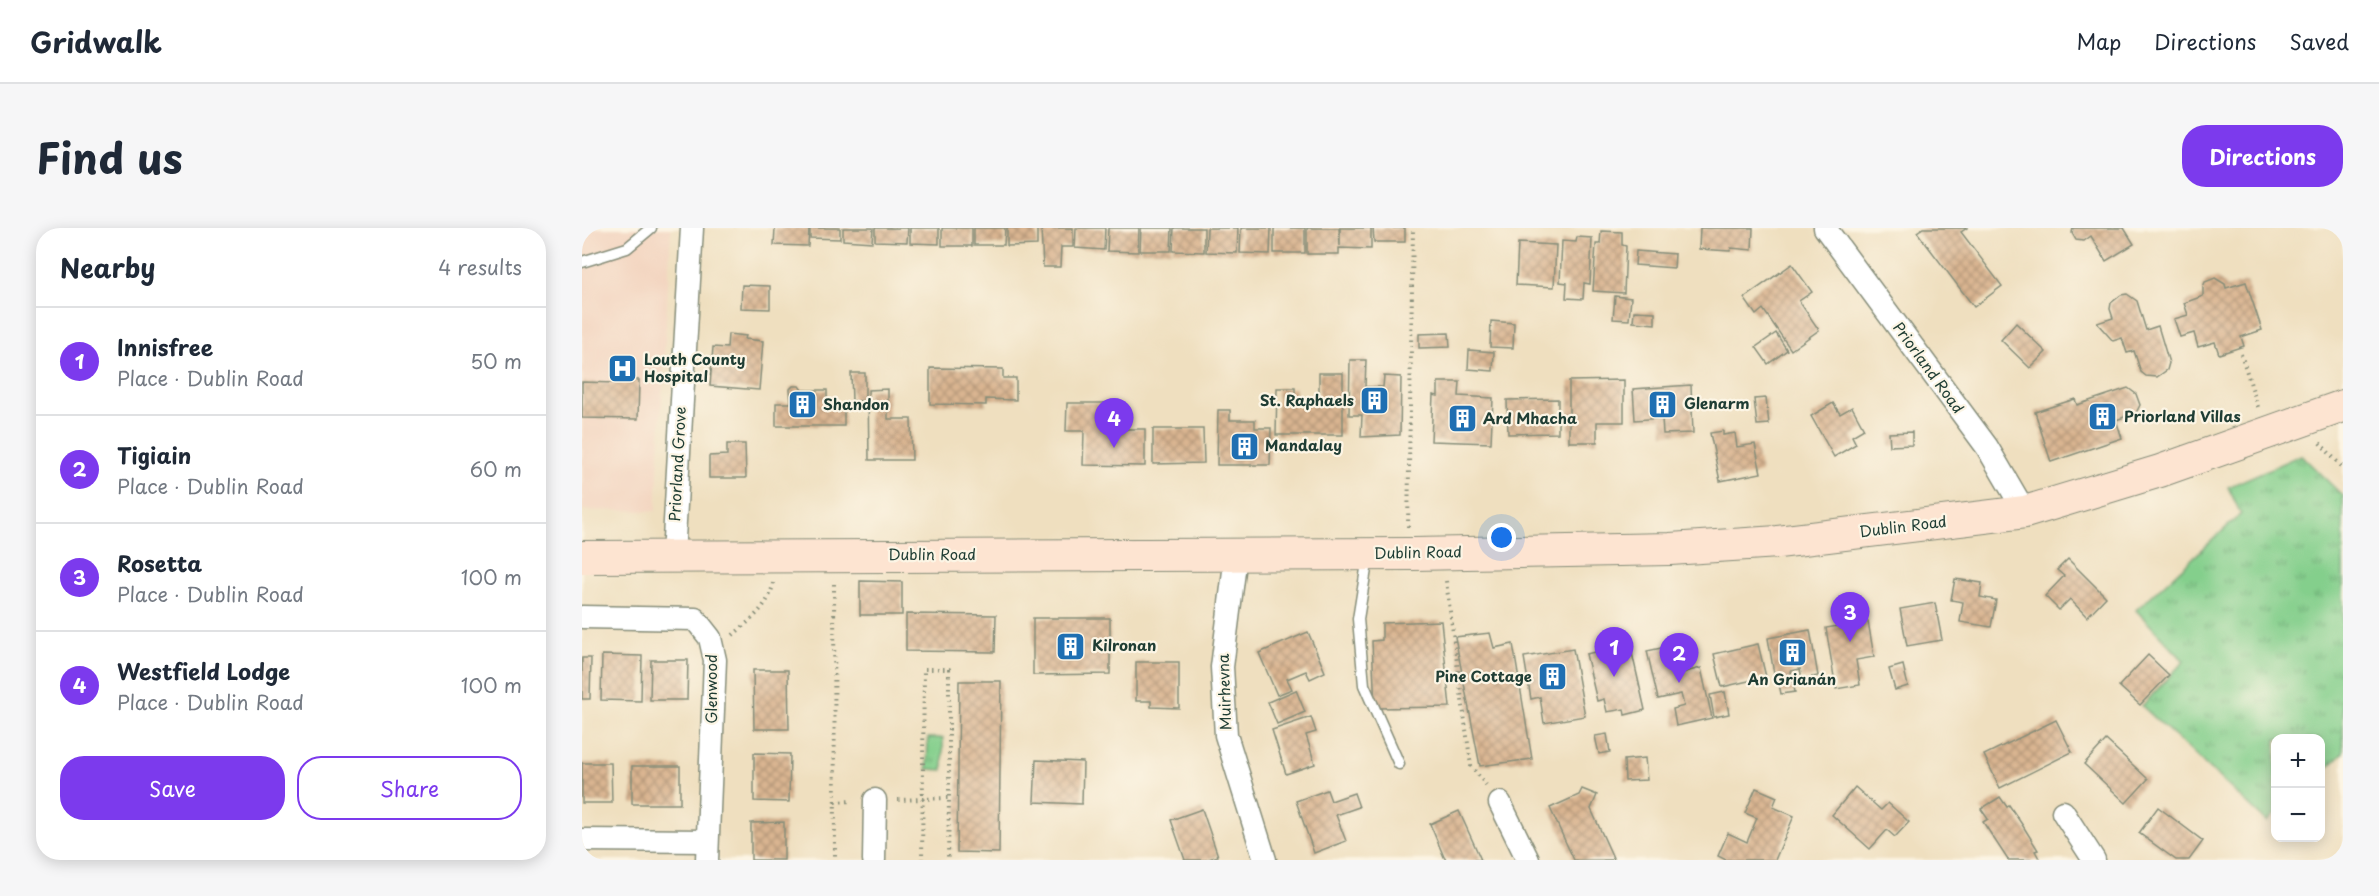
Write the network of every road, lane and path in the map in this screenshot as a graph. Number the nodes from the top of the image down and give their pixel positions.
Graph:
1 (651, 228) edge
2 (692, 228) edge
3 (1413, 228) edge
4 (1825, 228) edge
5 (582, 262) edge
6 (2241, 354) dead end
7 (2343, 406) edge
8 (2267, 434) junction
9 (2025, 512) junction
10 (1406, 553) junction
11 (1442, 553) junction
12 (1368, 554) junction
13 (1236, 555) junction
14 (673, 556) junction
15 (582, 557) edge
16 (775, 557) junction
17 (834, 575) dead end
18 (582, 617) edge
19 (715, 660) junction
20 (1399, 764) dead end
21 (949, 798) junction
22 (923, 799) junction
23 (875, 800) junction
24 (835, 801) junction
25 (1500, 803) joint
26 (2063, 812) dead end
27 (582, 840) edge
28 (706, 851) edge
29 (835, 860) edge
30 (874, 860) edge
31 (922, 860) edge
32 (948, 860) edge
33 (1265, 860) edge
34 (1528, 860) edge
35 (2094, 860) edge

1 - 5 lane
2 - 14 street, Priorland Grove
3 - 10 path
4 - 9 street, Priorland Road
6 - 8 path
7 - 8 main road, Dublin Road
8 - 9 main road, Dublin Road
9 - 11 main road, Dublin Road
10 - 11 main road, Dublin Road
10 - 12 main road, Dublin Road
11 - 25 path
12 - 13 main road, Dublin Road
12 - 20 lane
13 - 16 main road, Dublin Road
13 - 33 street, Muirhevna
14 - 15 main road, Dublin Road
14 - 16 main road, Dublin Road
16 - 19 path
17 - 24 path
18 - 19 street, Glenwood
19 - 28 street, Glenwood
21 - 22 path
21 - 22 path
21 - 32 path
22 - 23 path
22 - 31 path
23 - 24 path
23 - 30 street
24 - 29 path
25 - 34 street
26 - 35 street
27 - 28 street, Glenwood

